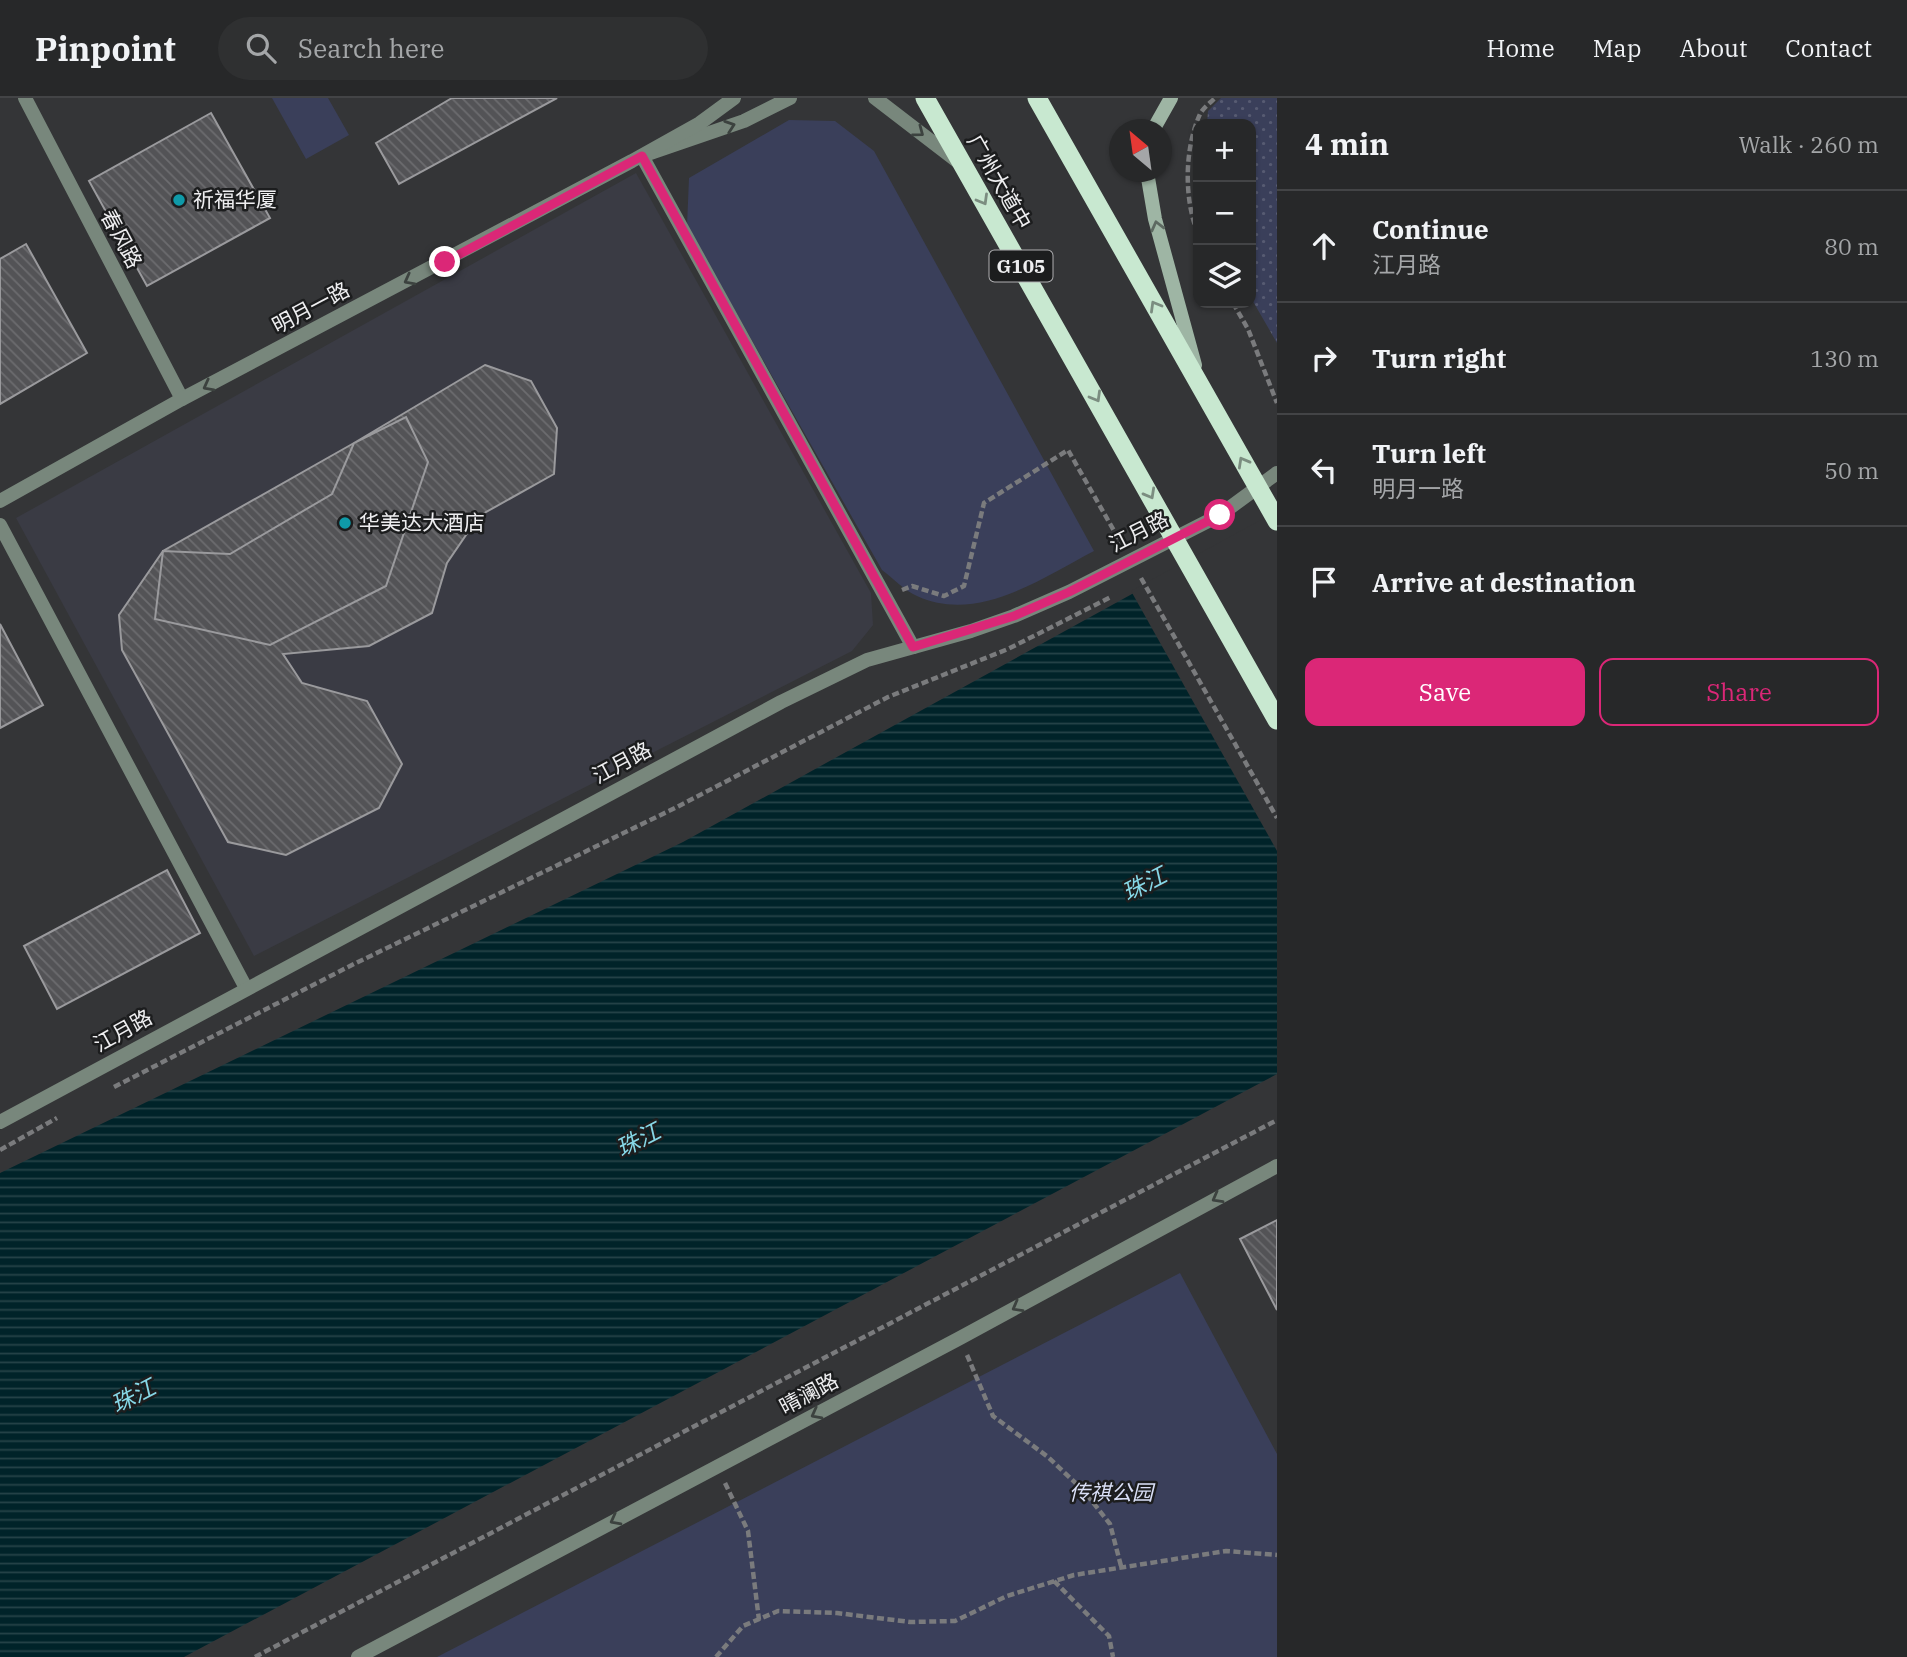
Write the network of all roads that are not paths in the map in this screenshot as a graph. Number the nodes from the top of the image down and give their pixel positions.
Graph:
1 (25, 98) edge
2 (734, 98) edge
3 (790, 98) edge
4 (875, 98) edge
5 (925, 98) edge
6 (1037, 98) edge
7 (1171, 98) edge
8 (1159, 119) edge
9 (642, 156) junction
10 (963, 165) junction
11 (1149, 182) edge
12 (1201, 387) junction
13 (182, 399) junction
14 (1277, 472) edge
15 (0, 501) edge
16 (1277, 522) edge
17 (0, 525) edge
18 (913, 647) junction
19 (1277, 720) edge
20 (246, 988) junction
21 (0, 1122) edge
22 (1277, 1166) edge
23 (358, 1657) edge

1 - 13 street, 春风路
2 - 9 street, 明月一路
9 -> 3 street, 明月一路
4 -> 10 street
5 - 10 highway, 广州大道中 / G105
12 -> 6 highway
7 - 8 main road
9 -> 13 street, 明月一路
9 - 18 street
10 -> 19 highway, 广州大道中 / G105
12 -> 11 main road
16 -> 12 highway
13 - 15 street, 明月一路
14 - 18 street, 江月路
17 - 20 street
18 - 20 street, 江月路
20 - 21 street, 江月路
22 -> 23 street, 晴澜路

